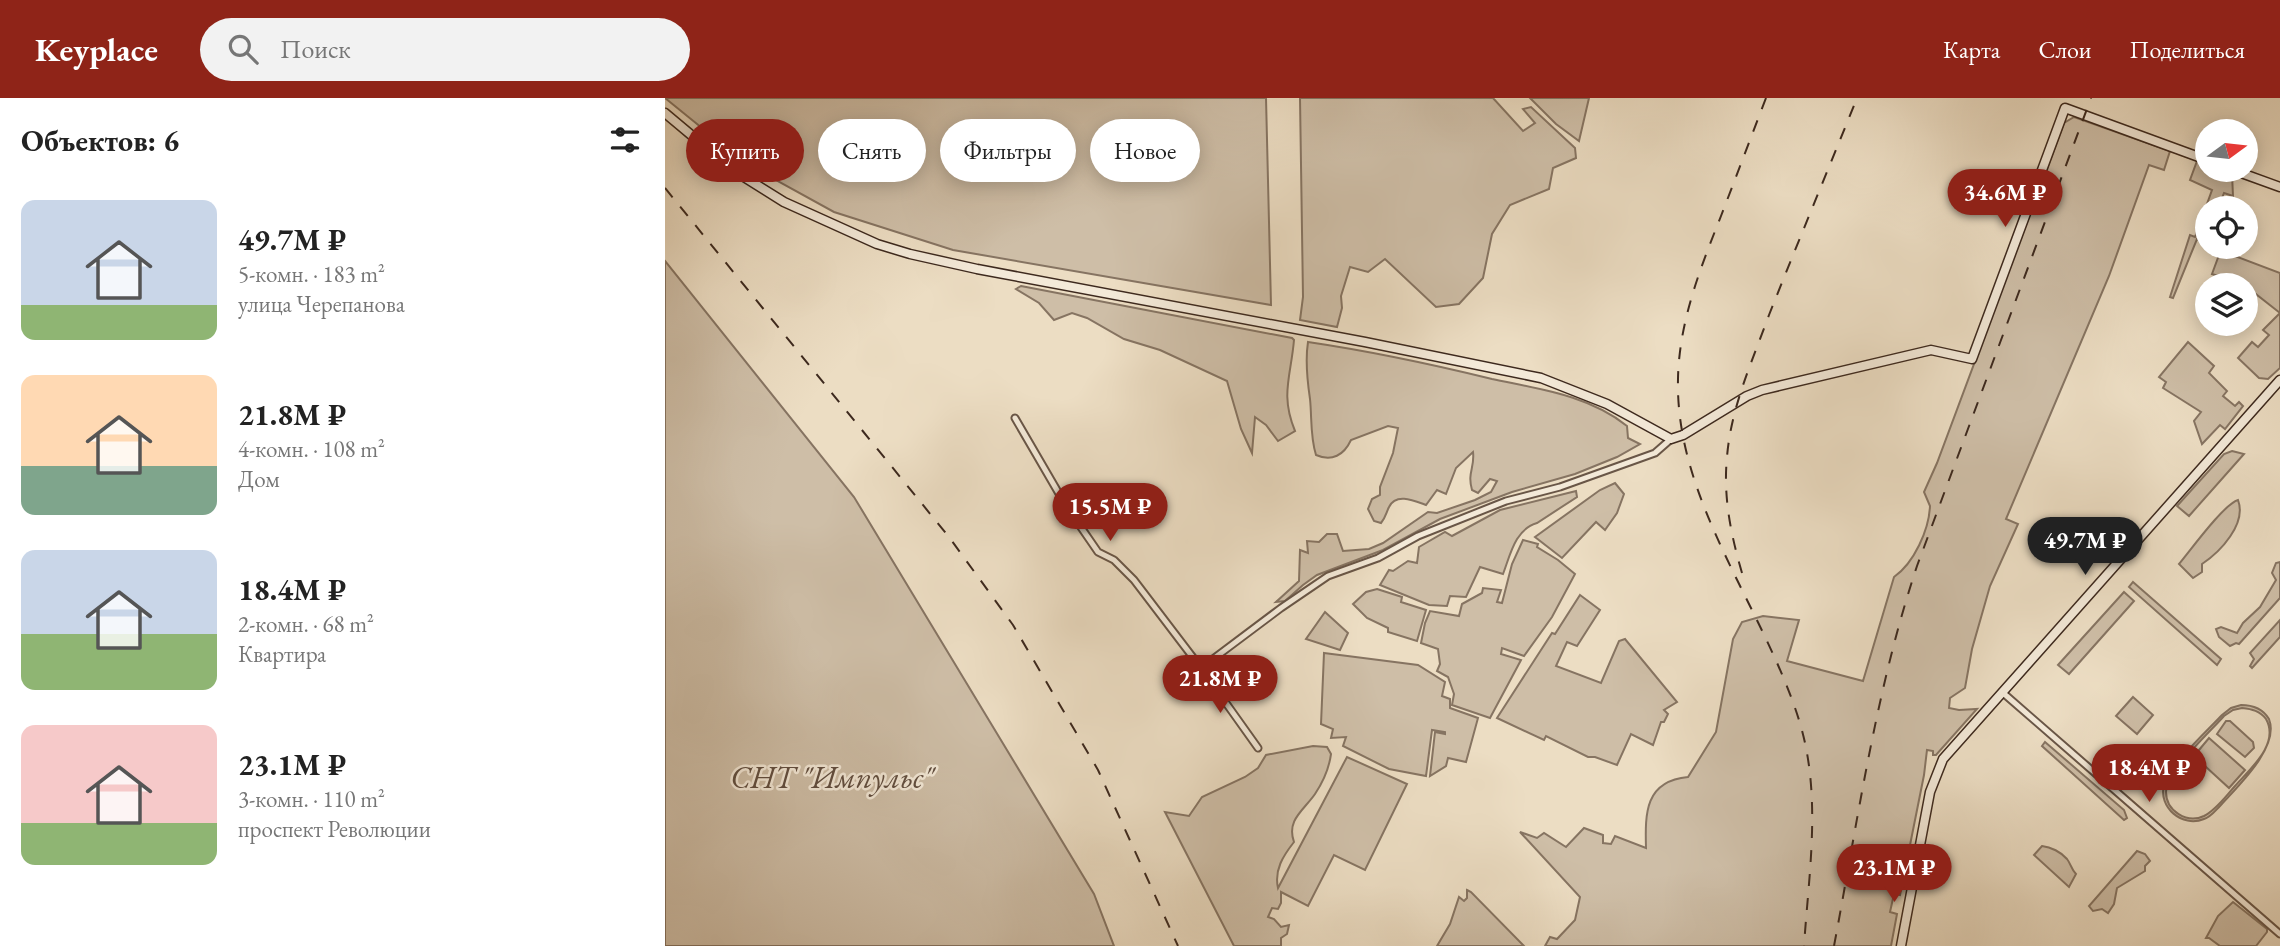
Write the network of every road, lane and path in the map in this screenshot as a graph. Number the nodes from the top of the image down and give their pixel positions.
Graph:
1 (665, 113) edge
2 (2195, 156) edge
3 (2258, 179) edge
4 (2280, 187) edge
5 (2280, 380) edge
6 (1015, 418) dead end
7 (1671, 439) junction
8 (1202, 668) junction
9 (2002, 692) junction
10 (1258, 748) dead end
11 (2280, 934) edge
12 (1901, 946) edge

1 - 7 street
2 - 7 street
3 - 4 street
5 - 9 street
6 - 8 street
7 - 8 street
8 - 10 street
9 - 11 street
9 - 12 street

